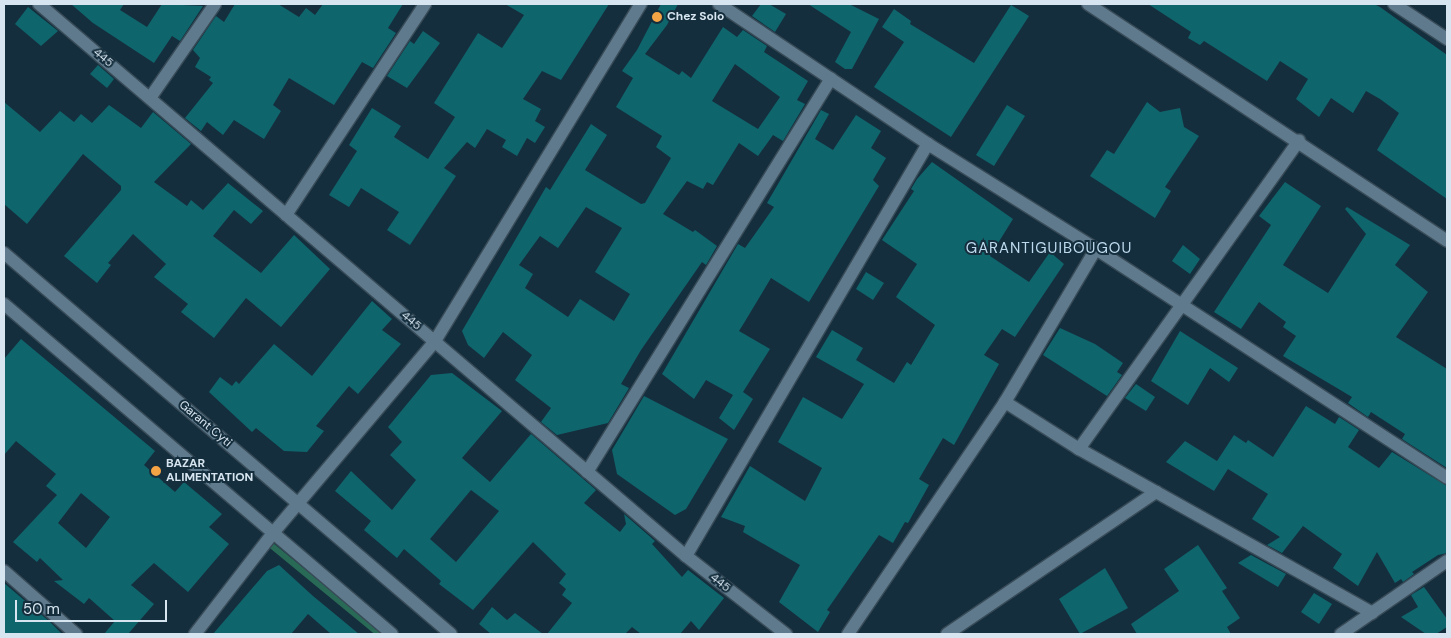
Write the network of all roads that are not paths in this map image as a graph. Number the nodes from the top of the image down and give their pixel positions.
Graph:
1 (39, 4) edge
2 (215, 4) edge
3 (425, 4) edge
4 (641, 4) edge
5 (719, 4) edge
6 (1088, 4) edge
7 (1394, 4) edge
8 (1447, 39) edge
9 (831, 78) junction
10 (150, 98) junction
11 (1299, 142) junction
12 (928, 144) junction
13 (286, 215) junction
14 (1447, 241) edge
15 (1096, 249) junction
16 (4, 253) edge
17 (4, 304) edge
18 (1182, 305) junction
19 (435, 342) junction
20 (1005, 402) junction
21 (1079, 449) junction
22 (587, 472) junction
23 (1447, 478) edge
24 (1156, 492) junction
25 (298, 504) junction
26 (273, 533) junction
27 (686, 556) junction
28 (1447, 561) edge
29 (4, 571) edge
30 (1372, 613) junction
31 (76, 634) edge
32 (195, 634) edge
33 (392, 634) edge
34 (452, 634) edge
35 (786, 634) edge
36 (848, 634) edge
37 (947, 634) edge
38 (1341, 634) edge

1 - 10 street, 445
2 - 10 street
3 - 13 street
4 - 19 street
5 - 9 street
6 - 11 street
7 - 8 street
9 - 12 street
9 - 22 street
10 - 13 street, 445
11 - 14 street
11 - 18 street
12 - 15 street
12 - 27 street
13 - 19 street, 445
15 - 18 street
15 - 20 street
16 - 25 street, Garant Cyti
17 - 26 street
18 - 21 street
18 - 23 street
19 - 22 street, 445
19 - 25 street
20 - 21 street
20 - 36 street
21 - 24 street
22 - 27 street, 445
24 - 30 street
24 - 37 street
25 - 26 street
25 - 34 street, Garant Cyti
26 - 32 street
26 - 33 street
27 - 35 street, 445
28 - 30 street
29 - 31 street
30 - 38 street

